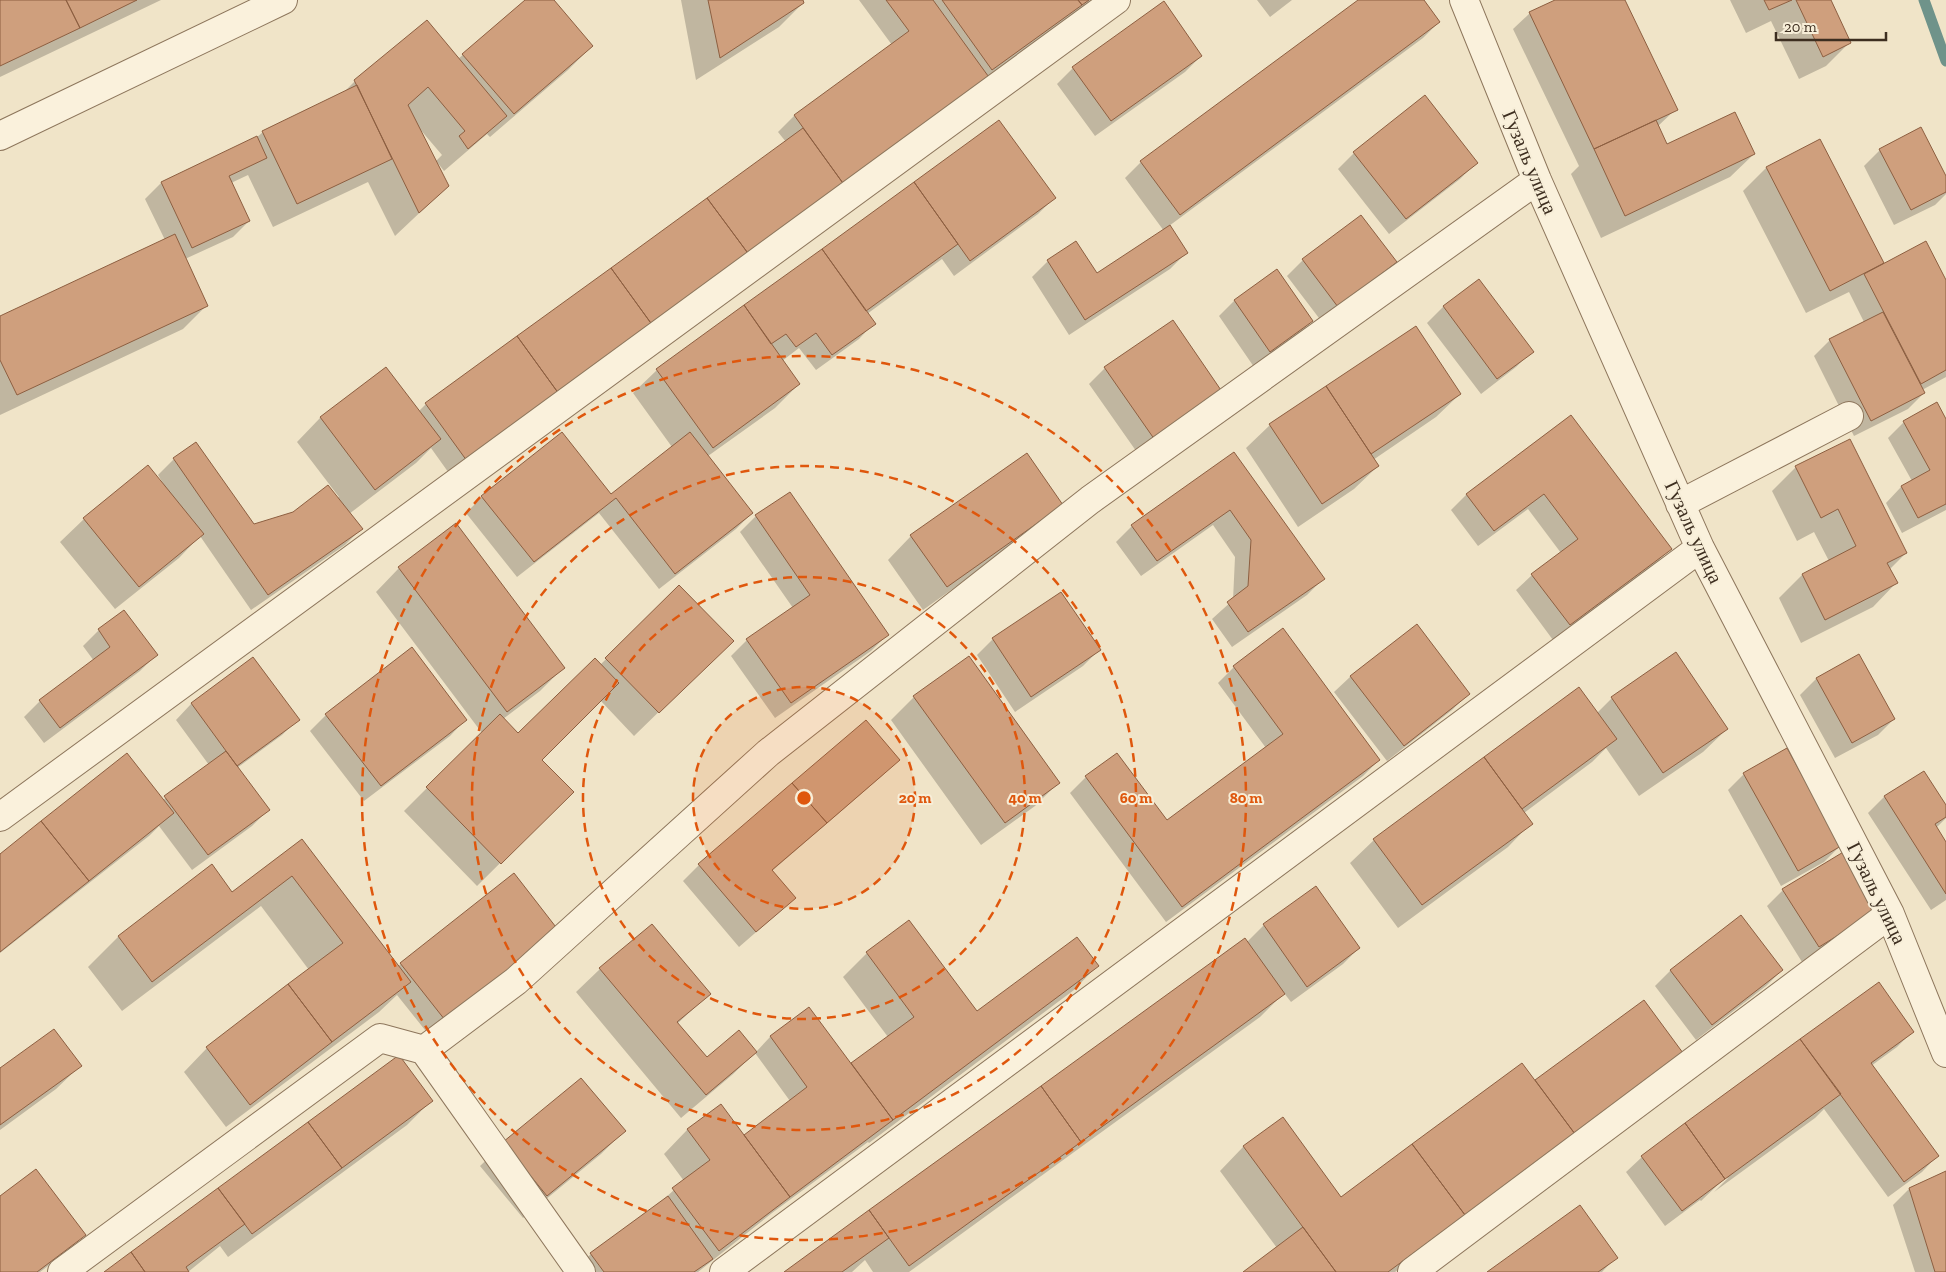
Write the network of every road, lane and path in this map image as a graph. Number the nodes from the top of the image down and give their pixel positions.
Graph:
1 (283, 0) edge
2 (1116, 0) edge
3 (1464, 0) edge
4 (0, 136) edge
5 (1537, 180) junction
6 (1849, 416) dead end
7 (1680, 504) junction
8 (1700, 548) junction
9 (0, 817) edge
10 (1890, 914) junction
11 (424, 1050) junction
12 (1946, 1053) edge
13 (62, 1272) edge
14 (581, 1272) edge
15 (724, 1272) edge
16 (1412, 1272) edge

1 - 4 street
2 - 9 street
3 - 5 street, Гузаль улица
5 - 7 street, Гузаль улица
5 - 11 street
6 - 7 street
7 - 8 street, Гузаль улица
8 - 10 street, Гузаль улица
8 - 15 street
10 - 12 street, Гузаль улица
10 - 16 street
11 - 13 street
11 - 14 street

